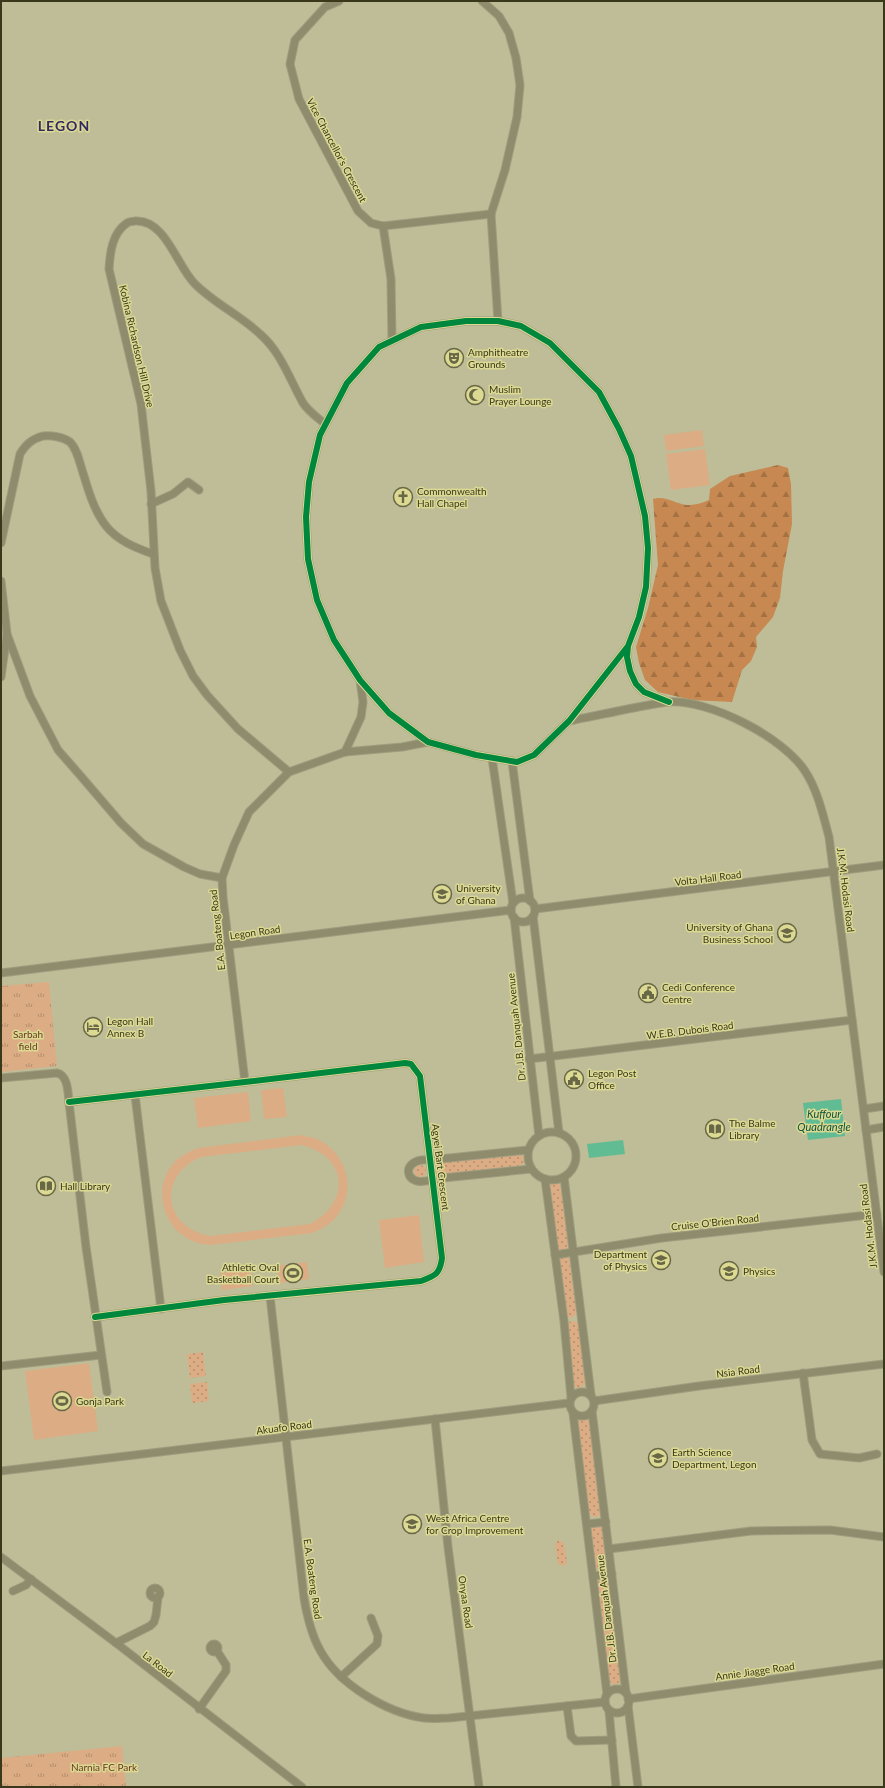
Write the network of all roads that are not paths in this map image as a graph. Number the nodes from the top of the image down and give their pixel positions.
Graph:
1 (339, 1) edge
2 (482, 1) edge
3 (324, 4) edge
4 (491, 214) junction
5 (383, 226) junction
6 (498, 321) junction
7 (392, 340) junction
8 (325, 424) junction
9 (200, 490) dead end
10 (151, 504) junction
11 (1, 543) edge
12 (153, 554) junction
13 (1, 581) edge
14 (7, 634) junction
15 (628, 646) junction
16 (1, 676) edge
17 (360, 680) junction
18 (669, 702) junction
19 (569, 721) junction
20 (428, 742) junction
21 (345, 752) junction
22 (492, 758) junction
23 (512, 761) junction
24 (289, 772) junction
25 (884, 865) edge
26 (834, 871) junction
27 (222, 878) junction
28 (530, 900) junction
29 (512, 906) junction
30 (534, 913) junction
31 (514, 917) junction
32 (229, 946) junction
33 (1, 973) edge
34 (852, 1020) junction
35 (550, 1057) junction
36 (529, 1059) junction
37 (1, 1078) edge
38 (245, 1082) junction
39 (135, 1095) junction
40 (69, 1102) junction
41 (884, 1106) edge
42 (864, 1108) junction
43 (884, 1128) edge
44 (866, 1130) junction
45 (559, 1133) junction
46 (539, 1136) junction
47 (528, 1150) junction
48 (430, 1160) junction
49 (531, 1169) junction
50 (564, 1177) junction
51 (433, 1179) junction
52 (545, 1179) junction
53 (877, 1214) junction
54 (573, 1252) junction
55 (555, 1255) junction
56 (884, 1272) edge
57 (270, 1296) junction
58 (161, 1308) junction
59 (95, 1317) junction
60 (101, 1355) junction
61 (884, 1364) edge
62 (1, 1366) edge
63 (803, 1373) junction
64 (107, 1392) dead end
65 (592, 1398) junction
66 (570, 1400) junction
67 (592, 1411) junction
68 (573, 1413) junction
69 (435, 1419) junction
70 (286, 1437) junction
71 (876, 1454) dead end
72 (1, 1471) edge
73 (606, 1522) junction
74 (587, 1524) junction
75 (884, 1537) edge
76 (609, 1549) junction
77 (1, 1557) edge
78 (612, 1574) junction
79 (593, 1576) junction
80 (31, 1579) junction
81 (14, 1591) dead end
82 (158, 1597) dead end
83 (371, 1618) dead end
84 (116, 1643) junction
85 (217, 1651) dead end
86 (884, 1664) edge
87 (341, 1677) junction
88 (607, 1694) junction
89 (627, 1699) junction
90 (605, 1702) junction
91 (567, 1706) junction
92 (199, 1709) junction
93 (609, 1711) junction
94 (471, 1715) junction
95 (612, 1740) junction
96 (302, 1787) edge
97 (479, 1787) edge
98 (616, 1787) edge
99 (638, 1787) edge

1 - 3 street, Vice Chancellor's Crescent
2 - 4 street
3 - 5 street, Vice Chancellor's Crescent
4 - 5 street
4 - 6 street
5 - 7 street
6 - 7 street
6 - 15 street
7 - 8 street
8 - 10 street, Kobina Richardson Hill Drive
8 - 17 street
9 - 10 street
10 - 12 street, Kobina Richardson Hill Drive
11 - 12 street
12 - 24 street, Kobina Richardson Hill Drive
13 - 14 street
14 - 16 street
14 - 27 street
15 - 18 street
15 - 19 street
17 - 20 street
17 - 21 street
18 - 19 street, J.K.M. Hodasi Road
18 - 26 street, J.K.M. Hodasi Road
19 - 23 street
20 - 21 street, E.A. Boateng Road
20 - 22 street
21 - 24 street, E.A. Boateng Road
22 - 23 street
22 - 29 street
23 - 28 street
24 - 27 street, E.A. Boateng Road
25 - 26 street, Volta Hall Road
26 - 30 street, Volta Hall Road
26 - 34 street, J.K.M. Hodasi Road
27 - 32 street, E.A. Boateng Road
28 - 29 street
28 - 30 street
29 - 31 street
29 - 32 street, Legon Road
30 - 31 street
30 - 35 street
31 - 36 street, Dr. J.B. Danquah Avenue
32 - 33 street, Legon Road
32 - 38 street, E.A. Boateng Road
34 - 35 street, W.E.B. Dubois Road
34 - 42 street, J.K.M. Hodasi Road
35 - 36 street, W.E.B. Dubois Road
35 - 45 street
36 - 46 street, Dr. J.B. Danquah Avenue
37 - 40 street
38 - 39 street, Agyei Bart Crescent
38 - 48 street, Agyei Bart Crescent
39 - 40 street, Agyei Bart Crescent
39 - 58 street
40 - 59 street
41 - 42 street
42 - 44 street, J.K.M. Hodasi Road
43 - 44 street
44 - 53 street, J.K.M. Hodasi Road
45 - 46 street
45 - 50 street
46 - 47 street
47 - 48 street
47 - 49 street
48 - 51 street, Agyei Bart Crescent
48 - 51 street
49 - 51 street
49 - 52 street
50 - 52 street
50 - 54 street, Dr. J.B. Danquah Avenue
51 - 57 street, Agyei Bart Crescent
52 - 55 street, Dr. J.B. Danquah Avenue
53 - 54 street, Cruise O'Brien Road
53 - 56 street, J.K.M. Hodasi Road
54 - 55 street, Cruise O'Brien Road
54 - 65 street, Dr. J.B. Danquah Avenue
55 - 66 street, Dr. J.B. Danquah Avenue
57 - 58 street, Agyei Bart Crescent
57 - 70 street, E.A. Boateng Road
58 - 59 street, Agyei Bart Crescent
59 - 60 street
60 - 62 street
60 - 64 street
61 - 63 street, Nsia Road
63 - 65 street, Nsia Road
63 - 71 street
65 - 66 street
65 - 67 street, Dr. J.B. Danquah Avenue
66 - 68 street, Dr. J.B. Danquah Avenue
66 - 69 street, Akuafo Road
67 - 68 street
67 - 73 street, Dr. J.B. Danquah Avenue
68 - 74 street, Dr. J.B. Danquah Avenue
69 - 70 street, Akuafo Road
69 - 94 street, Onyaa Road
70 - 72 street, Akuafo Road
70 - 87 street, E.A. Boateng Road
73 - 74 street
73 - 76 street, Dr. J.B. Danquah Avenue
74 - 79 street, Dr. J.B. Danquah Avenue
75 - 76 street
76 - 78 street, Dr. J.B. Danquah Avenue
77 - 80 street, La Road
78 - 79 street
78 - 89 street, Dr. J.B. Danquah Avenue
79 - 88 street, Dr. J.B. Danquah Avenue
80 - 81 street
80 - 84 street, La Road
82 - 84 street
83 - 87 street
84 - 92 street, La Road
85 - 92 street
86 - 89 street, Annie Jiagge Road
87 - 94 street, E.A. Boateng Road
88 - 89 street
88 - 90 street
89 - 93 street
89 - 99 street, Dr. J.B. Danquah Avenue
90 - 91 street, E.A. Boateng Road
90 - 93 street
91 - 94 street, E.A. Boateng Road
91 - 95 street
92 - 96 street, La Road
93 - 95 street
94 - 97 street, Onyaa Road
95 - 98 street

